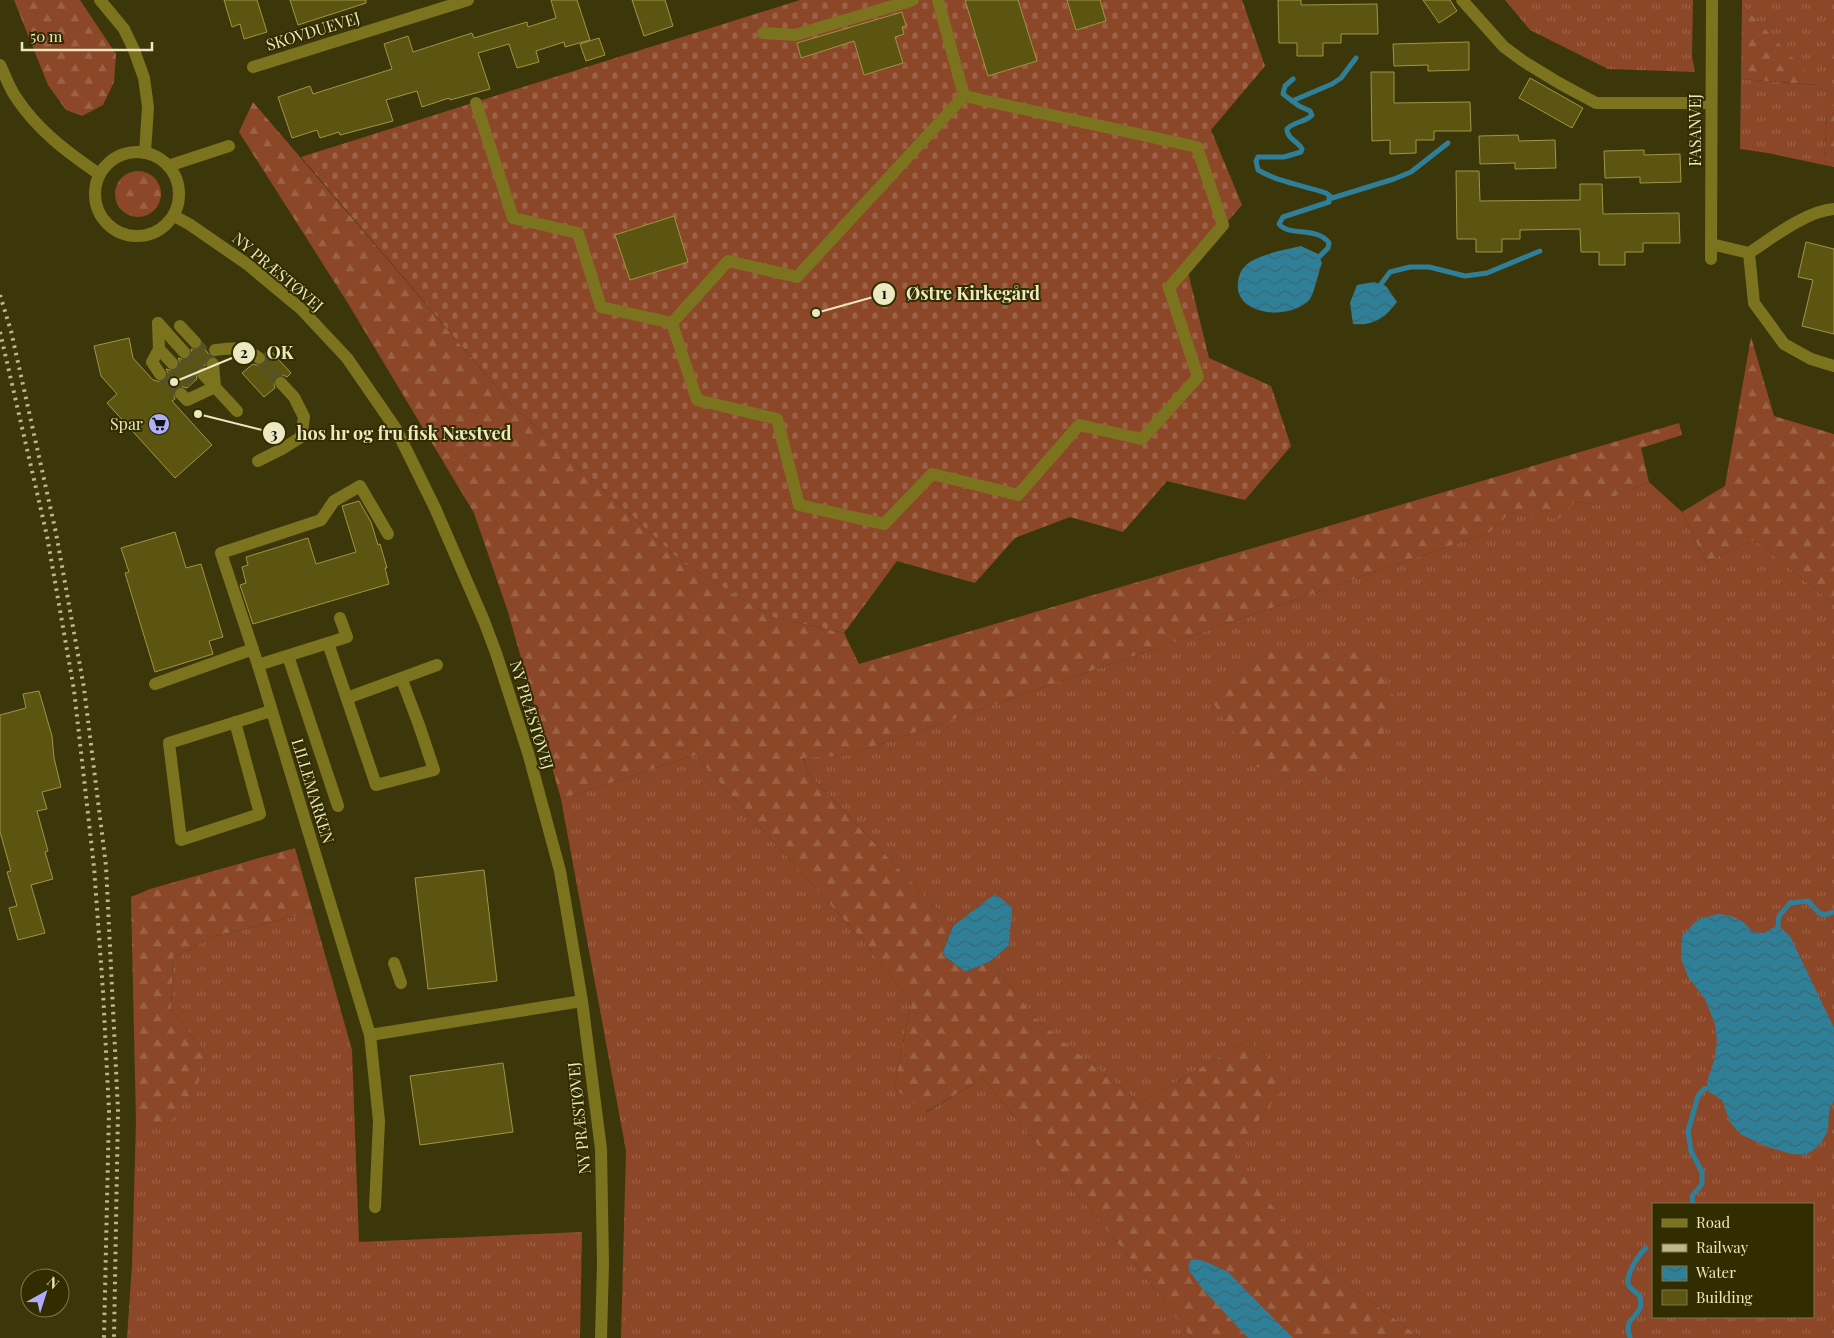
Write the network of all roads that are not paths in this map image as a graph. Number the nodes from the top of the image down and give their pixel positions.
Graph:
1 (100, 0) edge
2 (468, 0) edge
3 (913, 0) edge
4 (938, 0) edge
5 (1462, 0) edge
6 (1712, 0) edge
7 (763, 32) dead end
8 (0, 65) edge
9 (253, 67) dead end
10 (964, 96) junction
11 (476, 103) dead end
12 (1711, 103) junction
13 (229, 146) dead end
14 (145, 153) junction
15 (168, 166) junction
16 (99, 174) junction
17 (1834, 209) edge
18 (174, 216) junction
19 (1711, 244) junction
20 (1749, 253) junction
21 (1711, 259) dead end
22 (672, 323) junction
23 (180, 326) dead end
24 (195, 342) tunnel mouth
25 (160, 349) junction
26 (215, 350) dead end
27 (184, 352) tunnel mouth
28 (259, 358) tunnel mouth
29 (172, 363) tunnel mouth
30 (214, 364) tunnel mouth
31 (1834, 366) edge
32 (160, 374) tunnel mouth
33 (203, 374) tunnel mouth
34 (192, 383) tunnel mouth
35 (281, 383) tunnel mouth
36 (215, 387) junction
37 (202, 393) junction
38 (181, 394) dead end
39 (237, 411) dead end
40 (258, 461) dead end
41 (388, 534) dead end
42 (340, 618) dead end
43 (328, 643) junction
44 (253, 649) junction
45 (288, 656) junction
46 (258, 665) junction
47 (437, 665) dead end
48 (402, 680) junction
49 (155, 684) dead end
50 (347, 698) junction
51 (271, 711) junction
52 (235, 722) junction
53 (338, 806) dead end
54 (394, 963) dead end
55 (401, 983) dead end
56 (582, 1001) junction
57 (370, 1035) junction
58 (375, 1207) dead end
59 (601, 1338) edge

1 - 14 street
2 - 9 street, SKOVDUEVEJ
3 - 7 street
4 - 10 street
5 - 12 street
6 - 12 street, FASANVEJ
8 - 16 street
10 - 22 street
10 - 22 street
11 - 22 street
12 - 19 street, FASANVEJ
13 - 15 street
14 - 15 street
14 - 16 street
15 - 18 street
16 - 18 street
17 - 20 street
18 - 56 street, NY PRÆSTØVEJ
19 - 20 street
19 - 21 street, FASANVEJ
20 - 31 street
23 - 24 street
25 - 27 street
25 - 29 street
25 - 32 street
26 - 28 street
30 - 36 street
33 - 36 street
34 - 37 street
35 - 40 street
36 - 37 street
36 - 39 street
37 - 38 street
41 - 44 street, LILLEMARKEN
42 - 43 street
43 - 45 street
43 - 50 street
44 - 46 street, LILLEMARKEN
44 - 49 street
45 - 46 street
45 - 53 street
46 - 51 street, LILLEMARKEN
47 - 48 street
48 - 50 street
48 - 50 street
51 - 52 street
51 - 57 street, LILLEMARKEN
52 - 52 street
54 - 55 street
56 - 57 street
56 - 59 street, NY PRÆSTØVEJ
57 - 58 street, LILLEMARKEN

